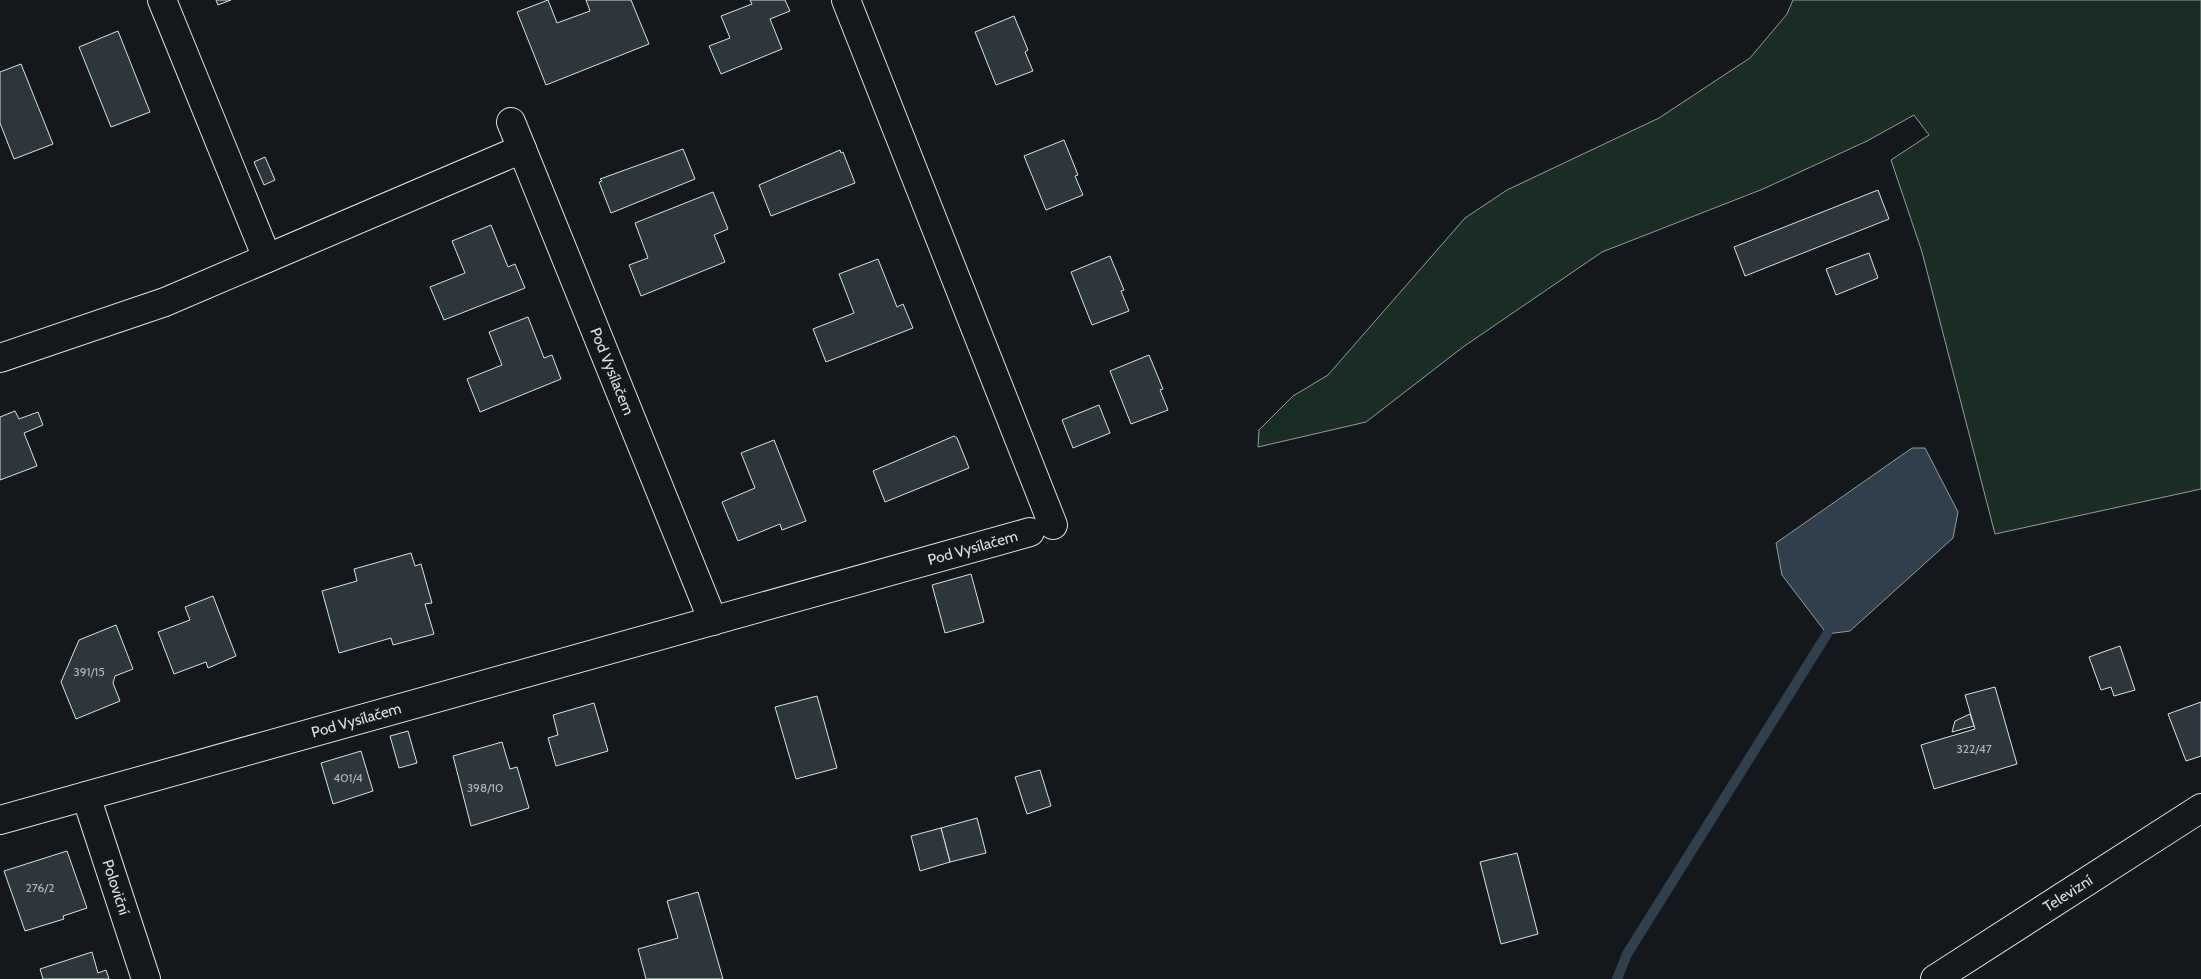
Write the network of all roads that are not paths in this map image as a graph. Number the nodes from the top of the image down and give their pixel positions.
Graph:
1 (162, 0) edge
2 (846, 0) edge
3 (511, 122) dead end
4 (522, 149) junction
5 (267, 258) junction
6 (6, 356) edge
7 (713, 621) junction
8 (86, 796) junction
9 (2201, 808) edge
10 (0, 820) edge
11 (146, 979) edge
12 (1935, 979) edge

1 - 5 street
2 - 7 street, Pod Vysílačem
3 - 4 street, Pod Vysílačem
4 - 5 street
4 - 7 street, Pod Vysílačem
5 - 6 street
7 - 8 street, Pod Vysílačem
8 - 10 street, Pod Vysílačem
8 - 11 street, Poloviční
9 - 12 street, Televizní

